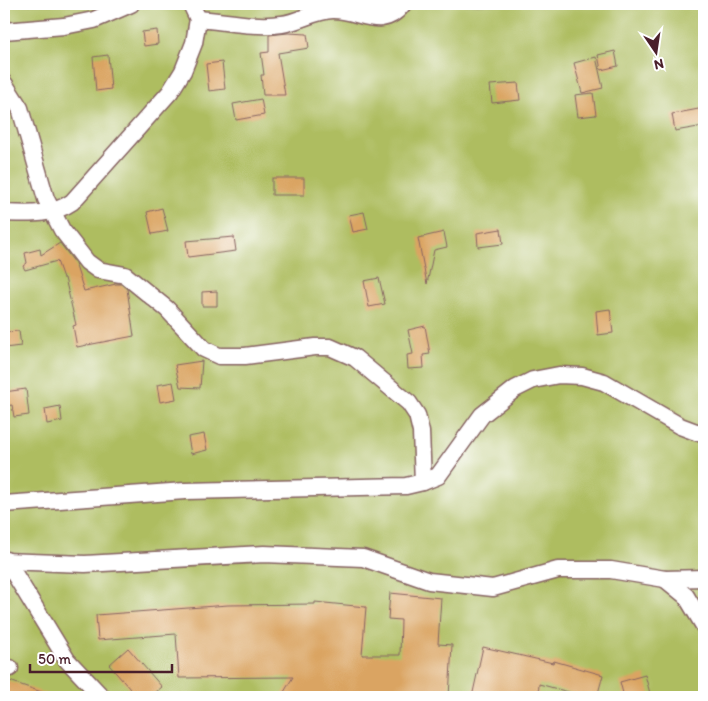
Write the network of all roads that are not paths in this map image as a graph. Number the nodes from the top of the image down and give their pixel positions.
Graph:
1 (131, 4) edge
2 (191, 4) edge
3 (403, 4) edge
4 (198, 19) junction
5 (4, 31) edge
6 (4, 83) edge
7 (53, 211) junction
8 (4, 214) edge
9 (704, 432) edge
10 (423, 482) junction
11 (4, 504) edge
12 (5, 561) edge
13 (704, 578) edge
14 (665, 579) junction
15 (704, 626) edge
16 (102, 697) edge

1 - 5 street
2 - 4 street
3 - 4 street
4 - 7 street
6 - 7 street
7 - 8 street
7 - 10 street
9 - 10 street
10 - 11 street
12 - 14 street
12 - 16 street
13 - 14 street
14 - 15 street

